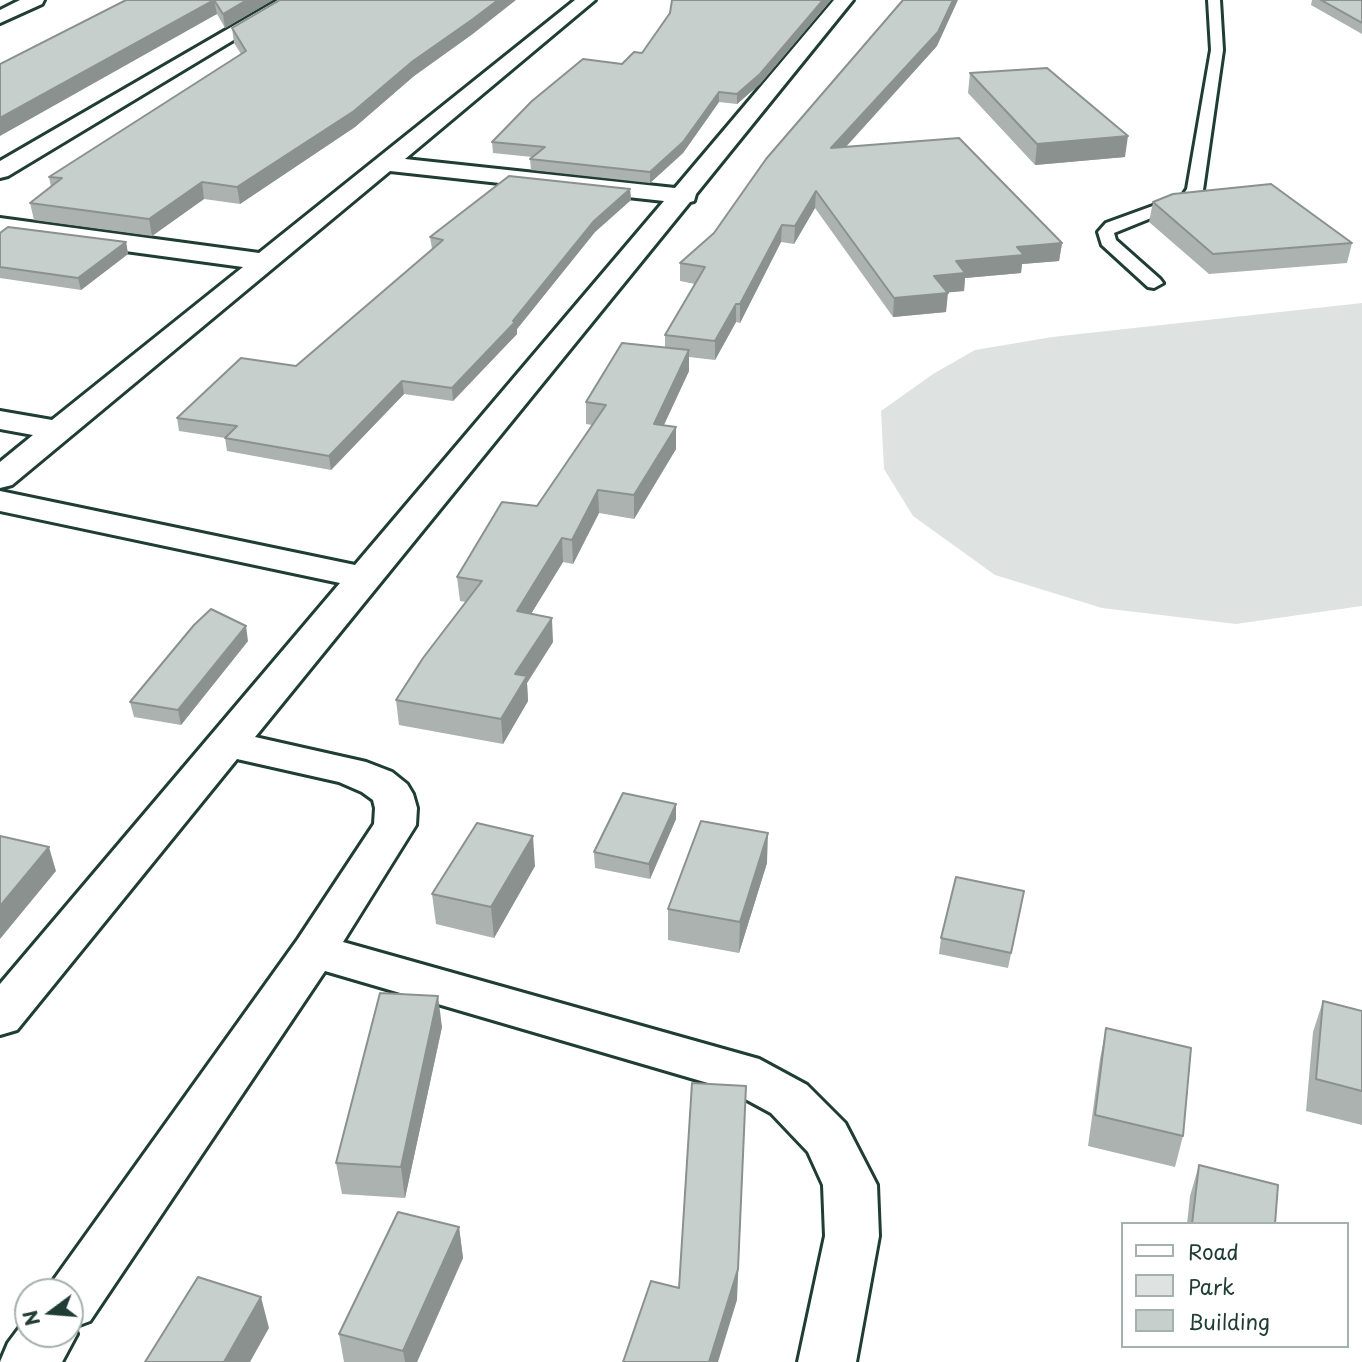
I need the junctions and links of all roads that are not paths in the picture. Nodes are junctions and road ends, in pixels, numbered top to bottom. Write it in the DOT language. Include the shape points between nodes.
graph roads {
  1 [pos="35,0"];
  2 [pos="291,0"];
  3 [pos="586,0"];
  4 [pos="845,0"];
  5 [pos="1214,0"];
  6 [pos="0,17"];
  7 [pos="387,164"];
  8 [pos="0,171"];
  9 [pos="685,196"];
  10 [pos="0,226"];
  11 [pos="266,262"];
  12 [pos="1154,283"];
  13 [pos="0,420"];
  14 [pos="57,430"];
  15 [pos="0,478"];
  16 [pos="0,501"];
  17 [pos="367,578"];
  18 [pos="229,744"];
  19 [pos="314,951"];
  20 [pos="0,1017"];
  21 [pos="84,1283"];
  22 [pos="827,1362"];
  1 -- 6 [label="street"];
  2 -- 8 [label="street"];
  3 -- 7 [label="street"];
  4 -- 9 [label="street"];
  5 -- 12 [label="lane" via="1217,50 1195,190 1188,198 1106,232 1108,242"];
  7 -- 9 [label="street"];
  7 -- 11 [label="street"];
  9 -- 17 [label="street"];
  10 -- 11 [label="street"];
  11 -- 14 [label="street"];
  13 -- 14 [label="street"];
  14 -- 15 [label="street"];
  16 -- 17 [label="street"];
  17 -- 18 [label="street"];
  18 -- 19 [label="street" via="351,771 392,794 395,825"];
  18 -- 20 [label="street"];
  19 -- 21 [label="street"];
  19 -- 22 [label="street" via="741,1073 789,1099 827,1138 850,1185 852,1236"];
}
